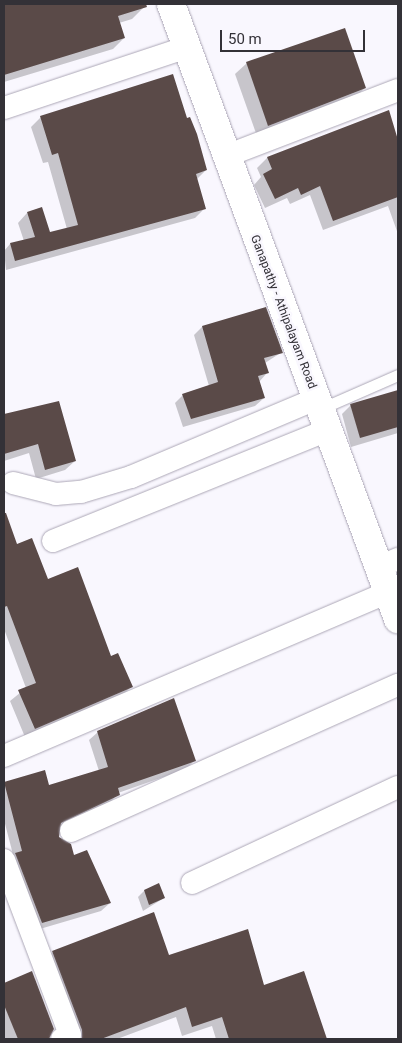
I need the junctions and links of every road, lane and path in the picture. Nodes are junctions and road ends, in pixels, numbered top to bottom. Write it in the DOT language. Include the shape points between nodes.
graph roads {
  1 [pos="171,4"];
  2 [pos="186,47"];
  3 [pos="398,90"];
  4 [pos="4,108"];
  5 [pos="226,156"];
  6 [pos="398,375"];
  7 [pos="321,413"];
  8 [pos="13,482"];
  9 [pos="53,541"];
  10 [pos="389,563"];
  11 [pos="388,592"];
  12 [pos="398,619"];
  13 [pos="398,685"];
  14 [pos="4,756"];
  15 [pos="398,787"];
  16 [pos="71,831"];
  17 [pos="4,860"];
  18 [pos="192,883"];
  19 [pos="62,1039"];
  1 -- 2 [label="main road, Ganapathy - Athipalayam Road"];
  2 -- 4 [label="street"];
  2 -- 5 [label="main road, Ganapathy - Athipalayam Road"];
  3 -- 5 [label="street"];
  5 -- 7 [label="main road, Ganapathy - Athipalayam Road"];
  6 -- 7 [label="lane"];
  7 -- 8 [label="street" via="81,492 56,494"];
  7 -- 9 [label="street"];
  7 -- 10 [label="main road, Ganapathy - Athipalayam Road"];
  10 -- 11 [label="main road, Ganapathy - Athipalayam Road"];
  11 -- 12 [label="main road, Ganapathy - Athipalayam Road"];
  11 -- 14 [label="street"];
  13 -- 16 [label="street"];
  15 -- 18 [label="street"];
  17 -- 19 [label="street" via="70,1035"];
}
